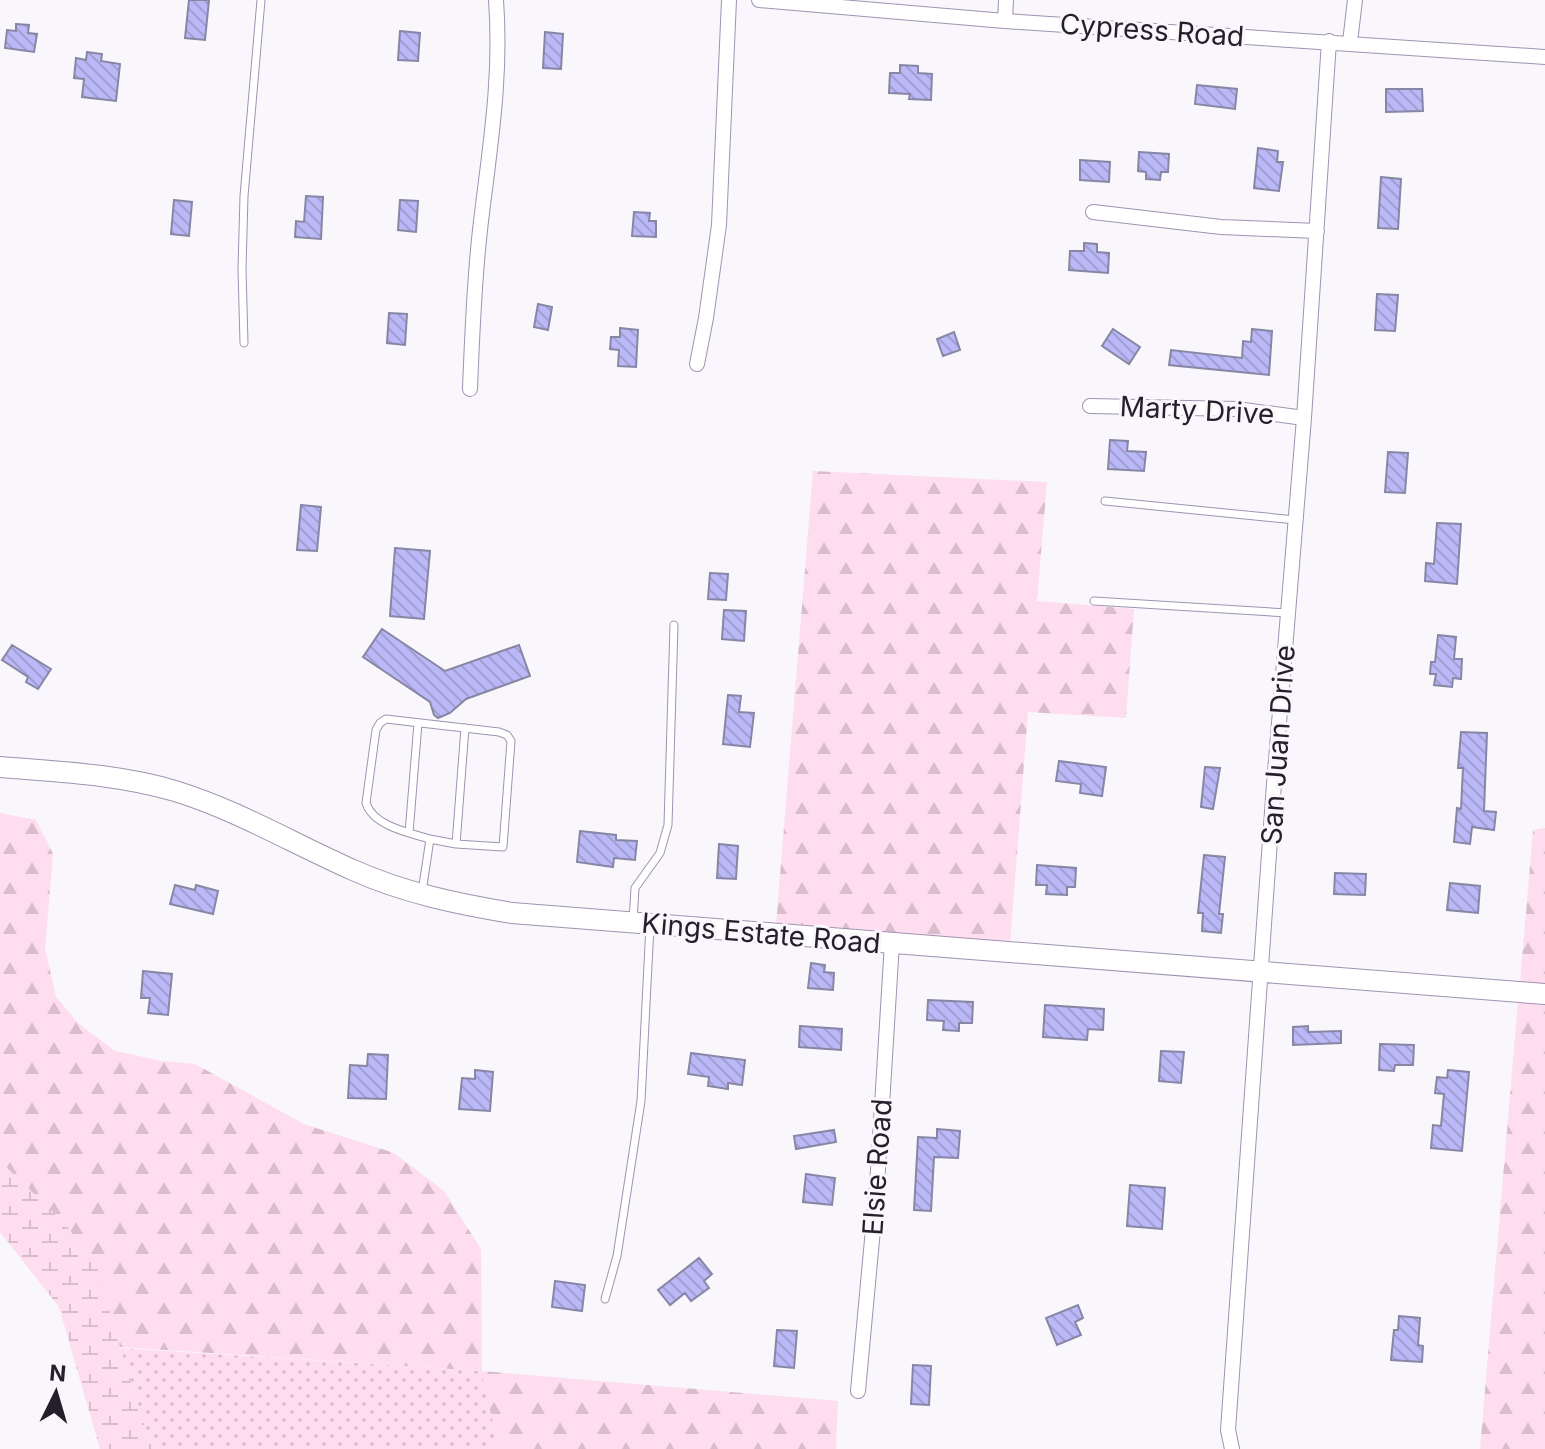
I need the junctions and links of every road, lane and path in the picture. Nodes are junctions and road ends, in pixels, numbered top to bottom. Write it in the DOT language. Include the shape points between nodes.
graph roads {
  1 [pos="261,0"];
  2 [pos="496,0"];
  3 [pos="729,0"];
  4 [pos="759,0"];
  5 [pos="1006,0"];
  6 [pos="1355,0"];
  7 [pos="861,5"];
  8 [pos="1005,21"];
  9 [pos="1329,41"];
  10 [pos="1350,42"];
  11 [pos="1545,57"];
  12 [pos="1093,212"];
  13 [pos="1317,231"];
  14 [pos="244,343"];
  15 [pos="697,364"];
  16 [pos="470,389"];
  17 [pos="1090,406"];
  18 [pos="1304,418"];
  19 [pos="1105,501"];
  20 [pos="1296,520"];
  21 [pos="1094,601"];
  22 [pos="1288,613"];
  23 [pos="674,625"];
  24 [pos="418,723"];
  25 [pos="465,728"];
  26 [pos="0,767"];
  27 [pos="409,833"];
  28 [pos="430,839"];
  29 [pos="456,844"];
  30 [pos="421,894"];
  31 [pos="641,924"];
  32 [pos="892,943"];
  33 [pos="1263,972"];
  34 [pos="1545,994"];
  35 [pos="605,1299"];
  36 [pos="858,1391"];
  37 [pos="1232,1449"];
  1 -- 14 [label="lane" via="244,196"];
  2 -- 16 [label="street" via="497,107 480,234"];
  3 -- 15 [label="street" via="719,225"];
  4 -- 7 [label="street, Cypress Road"];
  5 -- 8 [label="street"];
  6 -- 10 [label="street"];
  7 -- 8 [label="street, Cypress Road"];
  8 -- 9 [label="street, Cypress Road"];
  9 -- 10 [label="street, Cypress Road"];
  9 -- 13 [label="street, San Juan Drive"];
  10 -- 11 [label="street, Cypress Road"];
  12 -- 13 [label="street" via="1221,227"];
  13 -- 18 [label="street, San Juan Drive"];
  17 -- 18 [label="street, Marty Drive" via="1237,409"];
  18 -- 20 [label="street, San Juan Drive"];
  19 -- 20 [label="lane"];
  20 -- 22 [label="street, San Juan Drive"];
  21 -- 22 [label="lane"];
  22 -- 33 [label="street, San Juan Drive"];
  23 -- 31 [label="lane" via="668,825 660,853 635,888"];
  24 -- 25 [label="lane"];
  24 -- 27 [label="lane"];
  24 -- 27 [label="lane" via="380,723 366,803 374,816"];
  25 -- 29 [label="lane"];
  25 -- 29 [label="lane" via="499,732 511,741 505,842 499,848"];
  26 -- 30 [label="street, Kings Estate Road" via="108,776 177,792 356,872"];
  27 -- 28 [label="lane"];
  28 -- 29 [label="lane"];
  28 -- 30 [label="lane"];
  30 -- 31 [label="street, Kings Estate Road" via="512,913"];
  31 -- 32 [label="street, Kings Estate Road"];
  31 -- 35 [label="lane" via="641,1101 620,1241"];
  32 -- 33 [label="street, Kings Estate Road"];
  32 -- 36 [label="street, Elsie Road"];
  33 -- 34 [label="street, Kings Estate Road"];
  33 -- 37 [label="street, San Juan Drive" via="1228,1430"];
}
